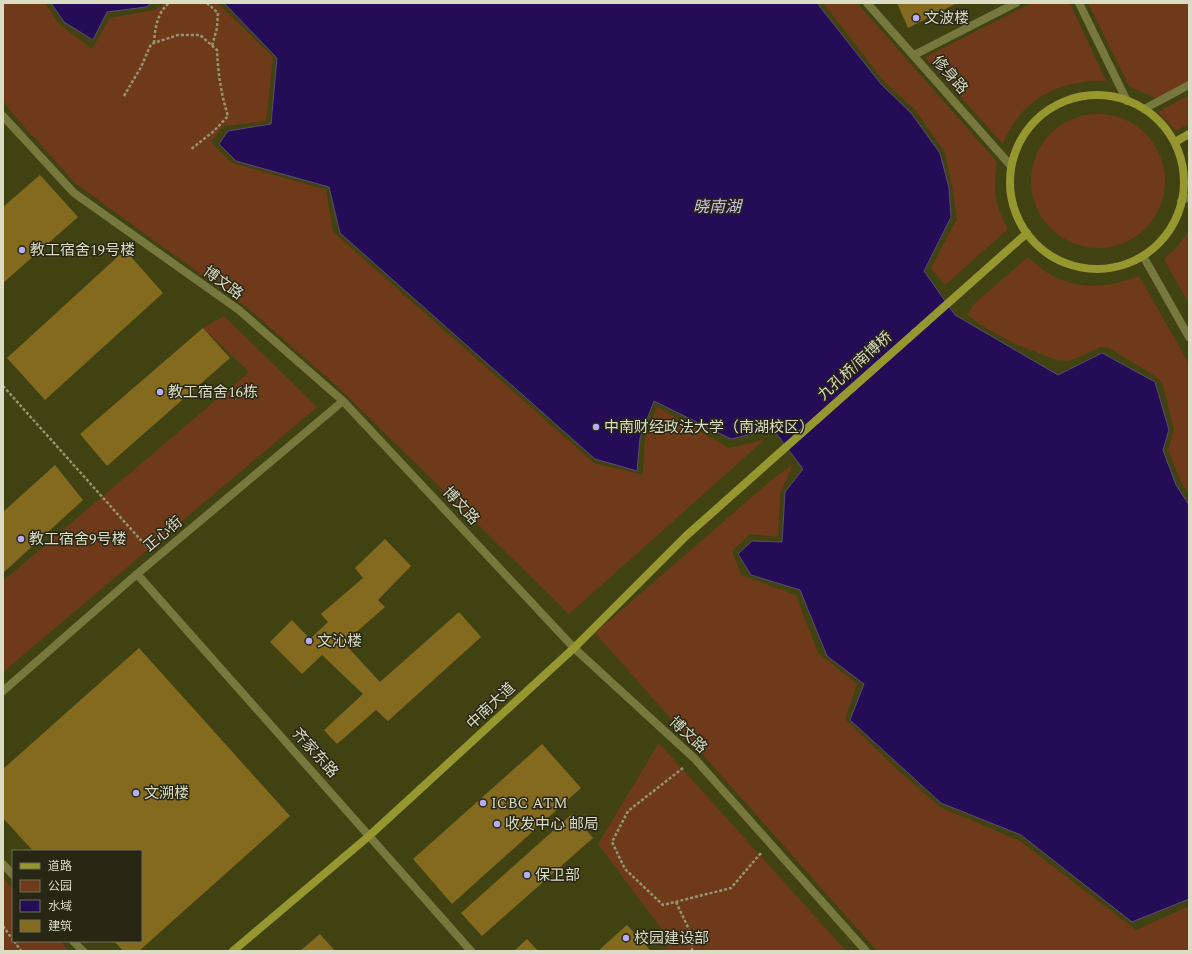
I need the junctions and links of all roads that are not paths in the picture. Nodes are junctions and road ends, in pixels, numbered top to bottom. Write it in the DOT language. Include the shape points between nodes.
graph roads {
  1 [pos="866,3"];
  2 [pos="1016,3"];
  3 [pos="1079,3"];
  4 [pos="914,55"];
  5 [pos="1189,85"];
  6 [pos="1127,100"];
  7 [pos="1144,109"];
  8 [pos="3,116"];
  9 [pos="1189,134"];
  10 [pos="1175,142"];
  11 [pos="1011,166"];
  12 [pos="1185,199"];
  13 [pos="1026,233"];
  14 [pos="1143,256"];
  15 [pos="1189,337"];
  16 [pos="343,401"];
  17 [pos="758,472"];
  18 [pos="137,574"];
  19 [pos="574,648"];
  20 [pos="3,692"];
  21 [pos="369,836"];
  22 [pos="3,864"];
  23 [pos="12,874"];
  24 [pos="75,942"];
  25 [pos="83,951"];
  26 [pos="233,951"];
  27 [pos="471,951"];
  28 [pos="866,951"];
  1 -- 4 [label="street, 修身路"];
  2 -- 4 [label="street"];
  3 -- 6 [label="street"];
  4 -- 11 [label="street, 修身路"];
  5 -- 7 [label="street"];
  6 -- 7 [label="main road"];
  6 -- 11 [label="main road" via="1097,95 1077,97 1059,103 1036,118 1020,141"];
  7 -- 10 [label="main road" via="1165,128"];
  8 -- 16 [label="street, 博文路" via="74,193 238,310"];
  9 -- 10 [label="main road"];
  10 -- 12 [label="main road" via="1183,167"];
  11 -- 13 [label="main road" via="1009,188 1014,209"];
  12 -- 14 [label="main road" via="1177,218 1163,239"];
  13 -- 14 [label="main road" via="1052,257 1078,267 1118,267"];
  13 -- 17 [label="main road, 九孔桥/南博桥"];
  14 -- 15 [label="street"];
  16 -- 18 [label="street, 正心街"];
  16 -- 19 [label="street, 博文路"];
  17 -- 19 [label="main road, 中南大道" via="686,536"];
  18 -- 20 [label="street, 正心街"];
  18 -- 21 [label="street, 齐家东路"];
  19 -- 21 [label="main road, 中南大道"];
  19 -- 28 [label="street, 博文路" via="695,759"];
  21 -- 26 [label="main road, 中南大道"];
  21 -- 27 [label="street, 齐家东路"];
  22 -- 23 [label="street"];
  24 -- 25 [label="street"];
}
